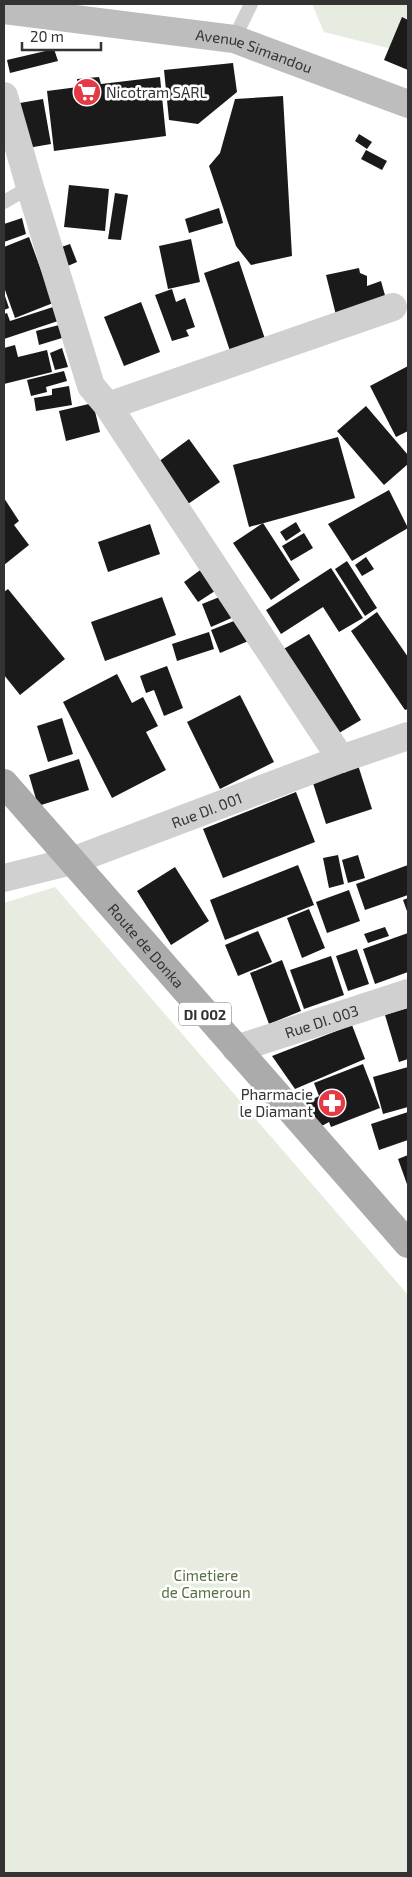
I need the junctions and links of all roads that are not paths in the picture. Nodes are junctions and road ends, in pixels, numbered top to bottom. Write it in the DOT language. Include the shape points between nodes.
graph roads {
  1 [pos="251,4"];
  2 [pos="4,10"];
  3 [pos="234,39"];
  4 [pos="4,96"];
  5 [pos="408,104"];
  6 [pos="30,187"];
  7 [pos="4,202"];
  8 [pos="394,307"];
  9 [pos="108,406"];
  10 [pos="408,736"];
  11 [pos="341,759"];
  12 [pos="4,782"];
  13 [pos="72,861"];
  14 [pos="4,878"];
  15 [pos="408,993"];
  16 [pos="236,1050"];
  17 [pos="408,1244"];
  1 -- 3 [label="lane"];
  2 -- 3 [label="main road, Avenue Simandou"];
  3 -- 5 [label="main road, Avenue Simandou"];
  4 -- 6 [label="street"];
  6 -- 7 [label="lane"];
  6 -- 9 [label="street" via="91,386"];
  8 -- 9 [label="street"];
  9 -- 11 [label="street"];
  10 -- 11 [label="street, Rue DI. 001"];
  11 -- 13 [label="street, Rue DI. 001"];
  12 -- 13 [label="main road, Route de Donka / DI 002"];
  13 -- 14 [label="street, Rue DI. 001"];
  13 -- 16 [label="main road, Route de Donka / DI 002"];
  15 -- 16 [label="street, Rue DI. 003"];
  16 -- 17 [label="main road, Route de Donka / DI 002"];
}
